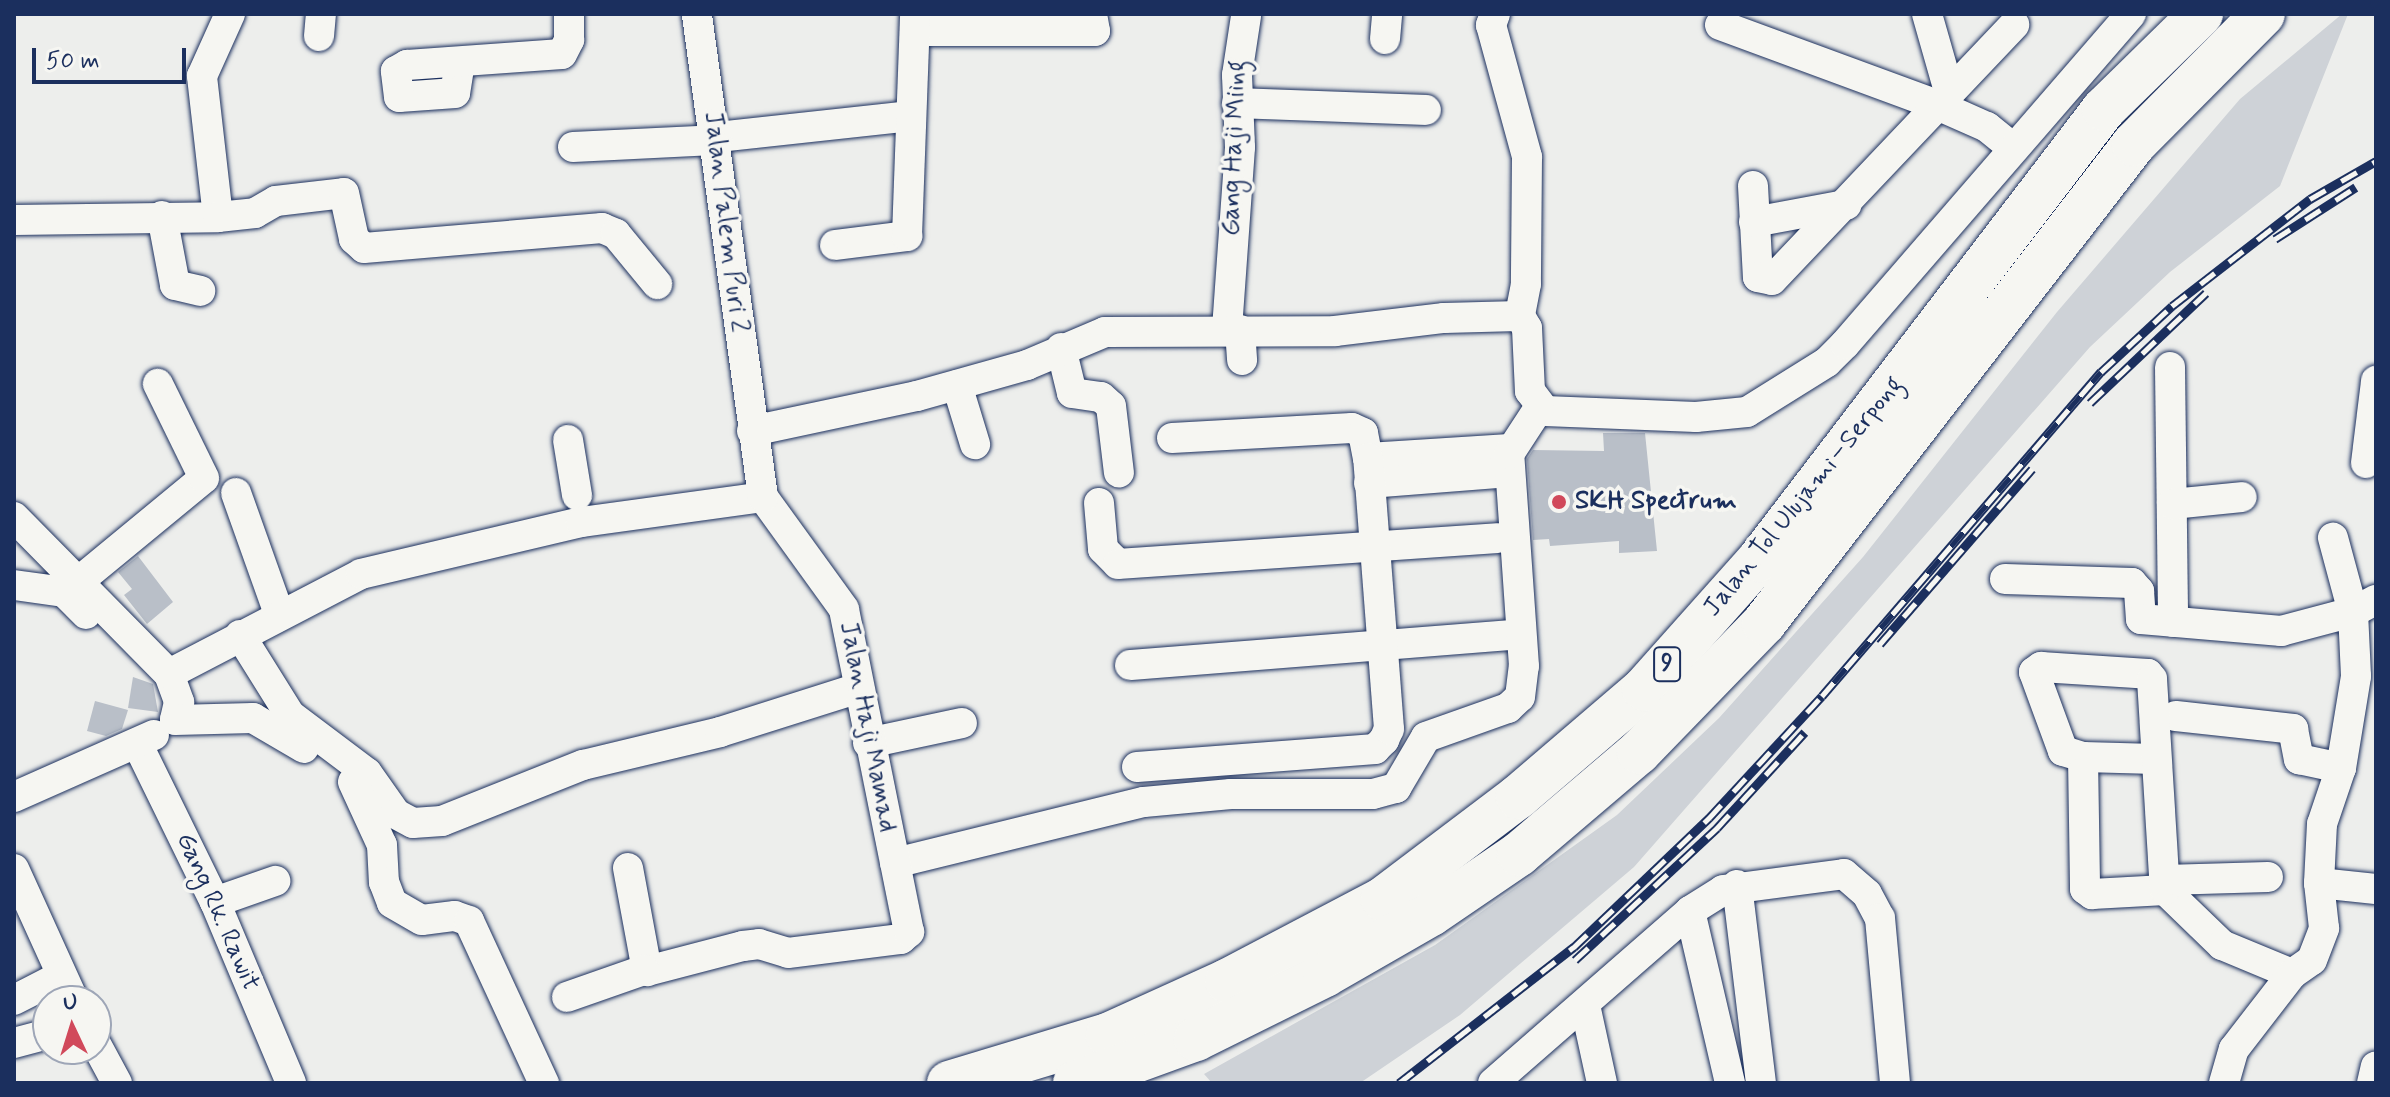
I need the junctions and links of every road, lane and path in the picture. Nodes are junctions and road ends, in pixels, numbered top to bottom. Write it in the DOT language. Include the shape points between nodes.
graph roads {
  1 [pos="230,14"];
  2 [pos="569,14"];
  3 [pos="697,14"];
  4 [pos="1495,14"];
  5 [pos="1927,14"];
  6 [pos="2131,14"];
  7 [pos="2201,14"];
  8 [pos="2263,14"];
  9 [pos="1246,16"];
  10 [pos="915,22"];
  11 [pos="1093,22"];
  12 [pos="1720,25"];
  13 [pos="2014,25"];
  14 [pos="460,62"];
  15 [pos="1942,97"];
  16 [pos="1237,103"];
  17 [pos="1426,110"];
  18 [pos="911,116"];
  19 [pos="720,138"];
  20 [pos="573,147"];
  21 [pos="2013,148"];
  22 [pos="1753,186"];
  23 [pos="1846,205"];
  24 [pos="162,216"];
  25 [pos="218,217"];
  26 [pos="14,220"];
  27 [pos="1754,222"];
  28 [pos="835,245"];
  29 [pos="657,284"];
  30 [pos="200,291"];
  31 [pos="1520,316"];
  32 [pos="1233,329"];
  33 [pos="1061,348"];
  34 [pos="1242,360"];
  35 [pos="2170,367"];
  36 [pos="2376,381"];
  37 [pos="158,384"];
  38 [pos="957,385"];
  39 [pos="1539,408"];
  40 [pos="752,431"];
  41 [pos="1172,438"];
  42 [pos="568,440"];
  43 [pos="975,444"];
  44 [pos="1510,460"];
  45 [pos="2366,463"];
  46 [pos="1368,471"];
  47 [pos="1119,473"];
  48 [pos="236,493"];
  49 [pos="763,497"];
  50 [pos="2242,497"];
  51 [pos="1099,503"];
  52 [pos="2172,504"];
  53 [pos="579,510"];
  54 [pos="14,517"];
  55 [pos="1497,538"];
  56 [pos="2333,538"];
  57 [pos="1374,547"];
  58 [pos="2005,579"];
  59 [pos="78,582"];
  60 [pos="14,585"];
  61 [pos="2364,606"];
  62 [pos="279,614"];
  63 [pos="2173,622"];
  64 [pos="240,635"];
  65 [pos="1507,635"];
  66 [pos="109,638"];
  67 [pos="1382,645"];
  68 [pos="1130,665"];
  69 [pos="169,674"];
  70 [pos="859,688"];
  71 [pos="2176,716"];
  72 [pos="175,720"];
  73 [pos="962,723"];
  74 [pos="137,743"];
  75 [pos="868,743"];
  76 [pos="2083,757"];
  77 [pos="2156,759"];
  78 [pos="1137,767"];
  79 [pos="2341,768"];
  80 [pos="14,797"];
  81 [pos="895,863"];
  82 [pos="628,868"];
  83 [pos="14,869"];
  84 [pos="2268,877"];
  85 [pos="275,881"];
  86 [pos="2319,883"];
  87 [pos="1737,885"];
  88 [pos="2165,885"];
  89 [pos="2376,889"];
  90 [pos="215,902"];
  91 [pos="1690,911"];
  92 [pos="644,970"];
  93 [pos="2292,974"];
  94 [pos="67,985"];
  95 [pos="567,997"];
  96 [pos="1585,1005"];
  97 [pos="107,1065"];
  98 [pos="2376,1066"];
  99 [pos="1760,1070"];
  100 [pos="1729,1072"];
  101 [pos="117,1083"];
  102 [pos="291,1083"];
  103 [pos="544,1083"];
  104 [pos="949,1083"];
  105 [pos="1075,1083"];
  106 [pos="1493,1083"];
  107 [pos="1602,1083"];
  108 [pos="1895,1083"];
  109 [pos="2224,1083"];
  110 [pos="2372,1083"];
  1 -- 25 [label="street" via="202,76"];
  2 -- 14 [label="street" via="569,40 562,54"];
  3 -- 19 [label="street, Jalan Palem Puri 2"];
  4 -- 31 [label="street" via="1491,25 1527,157 1526,284"];
  5 -- 15 [label="street"];
  6 -- 21 [label="street"];
  7 -- 104 [label="highway, Jalan Tol Ulujami–Serpong / 9" via="2104,109 1759,560 1644,689 1552,768 1383,899 1266,961 1108,1035"];
  8 -- 105 [label="highway, Jalan Tol Ulujami–Serpong / 9" via="2134,144 1764,623 1639,752 1519,854 1431,914 1325,975 1196,1039"];
  9 -- 16 [label="street, Gang Haji Miing"];
  10 -- 11 [label="street"];
  10 -- 18 [label="street"];
  12 -- 15 [label="street"];
  13 -- 15 [label="street"];
  15 -- 21 [label="street"];
  15 -- 23 [label="street"];
  16 -- 17 [label="street"];
  16 -- 32 [label="street, Gang Haji Miing"];
  18 -- 19 [label="street"];
  18 -- 28 [label="street" via="907,236"];
  19 -- 20 [label="street"];
  19 -- 40 [label="street, Jalan Palem Puri 2"];
  21 -- 39 [label="street" via="1827,362 1747,412 1696,417"];
  22 -- 27 [label="street"];
  23 -- 27 [label="street"];
  23 -- 27 [label="street" via="1772,280 1758,277"];
  24 -- 25 [label="street"];
  24 -- 26 [label="street"];
  24 -- 30 [label="street" via="175,285"];
  25 -- 29 [label="street" via="255,213 276,201 344,193 354,239 364,248 602,228 616,234"];
  31 -- 32 [label="street" via="1444,318 1335,331"];
  31 -- 39 [label="street" via="1527,328 1530,391"];
  32 -- 33 [label="street" via="1105,332"];
  32 -- 34 [label="street, Gang Haji Miing"];
  33 -- 38 [label="street" via="1027,365"];
  33 -- 47 [label="street" via="1072,393 1101,397 1111,406"];
  35 -- 52 [label="street"];
  36 -- 45 [label="street"];
  37 -- 59 [label="street" via="204,478"];
  38 -- 40 [label="street"];
  38 -- 43 [label="street"];
  39 -- 44 [label="street"];
  40 -- 49 [label="street, Jalan Palem Puri 2"];
  41 -- 46 [label="street" via="1352,428 1363,433"];
  42 -- 53 [label="street"];
  44 -- 46 [label="street"];
  44 -- 81 [label="street" via="1524,666 1520,697 1508,708 1426,737 1396,788 1373,794 1231,794 1144,802"];
  46 -- 57 [label="street"];
  48 -- 62 [label="street"];
  49 -- 53 [label="street"];
  49 -- 70 [label="street, Jalan Haji Mamad" via="844,609"];
  50 -- 52 [label="street"];
  51 -- 57 [label="street" via="1103,549 1118,564"];
  52 -- 63 [label="street"];
  53 -- 62 [label="street" via="361,574"];
  54 -- 59 [label="street"];
  55 -- 57 [label="street"];
  56 -- 61 [label="street"];
  57 -- 67 [label="street"];
  58 -- 63 [label="street" via="2132,583 2139,591 2139,618"];
  59 -- 69 [label="street"];
  60 -- 66 [label="street" via="64,592"];
  61 -- 63 [label="street" via="2281,631"];
  61 -- 79 [label="street"];
  62 -- 64 [label="street"];
  64 -- 69 [label="street"];
  64 -- 70 [label="street" via="290,715 367,773 396,814 413,823 442,821 583,765 720,732"];
  65 -- 67 [label="street"];
  67 -- 68 [label="street"];
  67 -- 78 [label="street" via="1389,729 1375,749"];
  69 -- 72 [label="street" via="179,702"];
  70 -- 75 [label="street, Jalan Haji Mamad"];
  71 -- 79 [label="street" via="2293,729 2299,759"];
  72 -- 74 [label="street"];
  72 -- 103 [label="street" via="265,721 357,786 382,845 384,882 392,903 422,920 455,916 469,921"];
  73 -- 75 [label="street"];
  74 -- 80 [label="street"];
  74 -- 90 [label="street, Gang Rk. Rawit"];
  75 -- 81 [label="street, Jalan Haji Mamad"];
  76 -- 77 [label="street"];
  76 -- 77 [label="street" via="2056,743 2032,677 2041,667 2148,674 2155,685"];
  76 -- 88 [label="street" via="2085,889 2092,894"];
  77 -- 88 [label="street"];
  79 -- 86 [label="street" via="2322,824"];
  81 -- 92 [label="street, Jalan Haji Mamad" via="909,932 901,939 788,953 759,944"];
  82 -- 92 [label="street"];
  83 -- 94 [label="street"];
  84 -- 88 [label="street"];
  85 -- 90 [label="street"];
  86 -- 89 [label="street"];
  86 -- 93 [label="street" via="2321,945 2312,960"];
  87 -- 91 [label="street"];
  87 -- 99 [label="street"];
  87 -- 108 [label="street" via="1844,874 1867,894 1880,918"];
  88 -- 93 [label="street" via="2222,945"];
  90 -- 102 [label="street, Gang Rk. Rawit"];
  91 -- 96 [label="street"];
  91 -- 100 [label="street"];
  92 -- 95 [label="street"];
  93 -- 109 [label="street" via="2234,1049"];
  96 -- 106 [label="street"];
  96 -- 107 [label="street"];
  97 -- 101 [label="street"];
  98 -- 110 [label="street"];
  99 -- 100 [label="street"];
}
